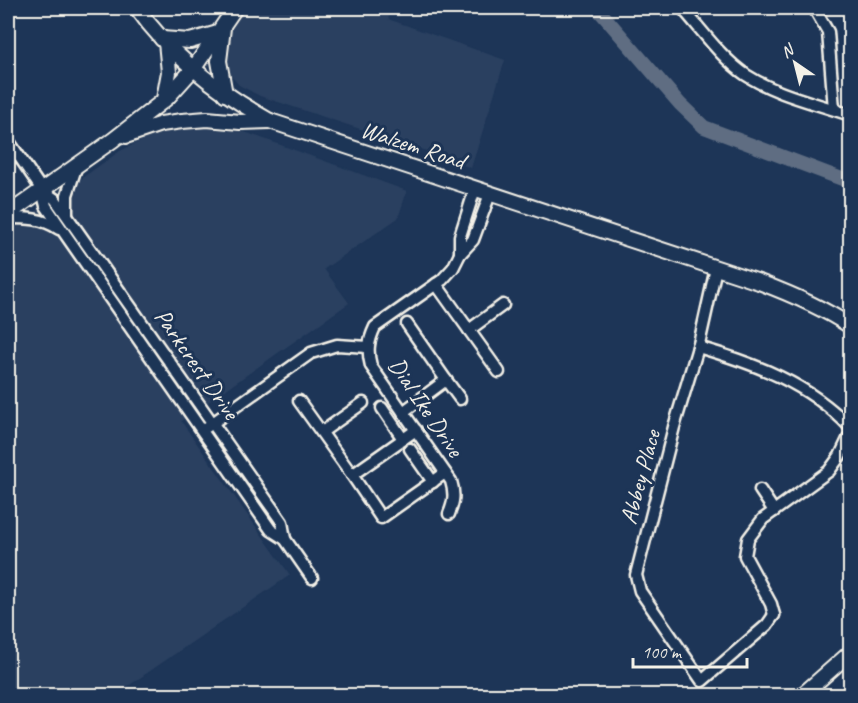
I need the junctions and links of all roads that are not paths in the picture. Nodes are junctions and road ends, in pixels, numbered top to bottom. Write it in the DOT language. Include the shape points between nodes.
graph roads {
  1 [pos="137,8"];
  2 [pos="235,8"];
  3 [pos="682,8"];
  4 [pos="814,8"];
  5 [pos="221,29"];
  6 [pos="164,40"];
  7 [pos="194,68"];
  8 [pos="225,94"];
  9 [pos="164,100"];
  10 [pos="834,109"];
  11 [pos="850,114"];
  12 [pos="270,120"];
  13 [pos="8,140"];
  14 [pos="113,140"];
  15 [pos="77,165"];
  16 [pos="475,189"];
  17 [pos="42,190"];
  18 [pos="490,194"];
  19 [pos="8,216"];
  20 [pos="68,217"];
  21 [pos="63,231"];
  22 [pos="460,254"];
  23 [pos="716,268"];
  24 [pos="436,284"];
  25 [pos="503,305"];
  26 [pos="407,324"];
  27 [pos="850,326"];
  28 [pos="469,330"];
  29 [pos="368,347"];
  30 [pos="699,347"];
  31 [pos="499,372"];
  32 [pos="446,380"];
  33 [pos="460,399"];
  34 [pos="299,401"];
  35 [pos="363,403"];
  36 [pos="381,408"];
  37 [pos="403,411"];
  38 [pos="212,423"];
  39 [pos="850,427"];
  40 [pos="202,430"];
  41 [pos="416,430"];
  42 [pos="322,432"];
  43 [pos="850,435"];
  44 [pos="403,440"];
  45 [pos="410,449"];
  46 [pos="445,473"];
  47 [pos="352,475"];
  48 [pos="433,482"];
  49 [pos="760,490"];
  50 [pos="774,511"];
  51 [pos="449,514"];
  52 [pos="282,522"];
  53 [pos="271,530"];
  54 [pos="285,539"];
  55 [pos="312,578"];
  56 [pos="850,652"];
  57 [pos="801,696"];
  1 -- 6 [label="main road, Walzem Road"];
  2 -- 5 [label="main road"];
  3 -- 10 [label="street" via="746,75 776,90"];
  4 -- 10 [label="street" via="828,32"];
  5 -- 6 [label="main road" via="190,41"];
  5 -- 7 [label="main road"];
  5 -- 8 [label="main road" via="219,62"];
  6 -- 7 [label="main road, Walzem Road"];
  6 -- 9 [label="main road" via="169,72"];
  7 -- 8 [label="main road, Walzem Road"];
  7 -- 9 [label="main road"];
  8 -- 12 [label="main road, Walzem Road"];
  9 -- 14 [label="main road"];
  10 -- 11 [label="street"];
  12 -- 14 [label="main road" via="182,121"];
  12 -- 16 [label="main road, Walzem Road"];
  13 -- 17 [label="street, Parkcrest Drive"];
  14 -- 15 [label="main road"];
  15 -- 17 [label="main road"];
  15 -- 20 [label="street" via="67,196"];
  16 -- 18 [label="main road, Walzem Road"];
  16 -- 22 [label="street, Dial Ike Drive" via="460,236"];
  17 -- 19 [label="main road"];
  17 -- 20 [label="street, Parkcrest Drive" via="56,200"];
  17 -- 21 [label="street, Parkcrest Drive" via="45,206"];
  18 -- 22 [label="street, Dial Ike Drive" via="473,240"];
  18 -- 23 [label="main road, Walzem Road"];
  19 -- 21 [label="street" via="38,219"];
  20 -- 38 [label="street, Parkcrest Drive"];
  21 -- 40 [label="street, Parkcrest Drive"];
  22 -- 24 [label="street, Dial Ike Drive" via="453,268"];
  23 -- 27 [label="main road, Walzem Road" via="799,297"];
  23 -- 30 [label="street, Abbey Place"];
  24 -- 28 [label="street"];
  24 -- 29 [label="street, Dial Ike Drive" via="375,327"];
  25 -- 28 [label="street"];
  26 -- 32 [label="street"];
  28 -- 31 [label="street"];
  29 -- 37 [label="street, Dial Ike Drive" via="371,366"];
  29 -- 38 [label="street" via="337,345 312,353"];
  30 -- 39 [label="street" via="784,377"];
  30 -- 50 [label="street, Abbey Place" via="636,575 640,591 702,681 778,616 745,556 748,539"];
  32 -- 33 [label="street"];
  32 -- 37 [label="street"];
  34 -- 42 [label="street"];
  35 -- 42 [label="street"];
  36 -- 44 [label="street"];
  37 -- 41 [label="street, Dial Ike Drive"];
  38 -- 40 [label="street"];
  38 -- 52 [label="street, Parkcrest Drive"];
  40 -- 53 [label="street, Parkcrest Drive"];
  41 -- 44 [label="street"];
  41 -- 46 [label="street, Dial Ike Drive"];
  42 -- 47 [label="street"];
  43 -- 50 [label="street" via="829,471"];
  44 -- 47 [label="street"];
  45 -- 48 [label="street"];
  46 -- 48 [label="street"];
  46 -- 51 [label="street, Dial Ike Drive" via="454,490"];
  47 -- 48 [label="street" via="381,518"];
  49 -- 50 [label="street"];
  52 -- 53 [label="street"];
  52 -- 54 [label="street, Parkcrest Drive"];
  53 -- 54 [label="street, Parkcrest Drive"];
  54 -- 55 [label="street, Parkcrest Drive"];
  56 -- 57 [label="main road"];
}
